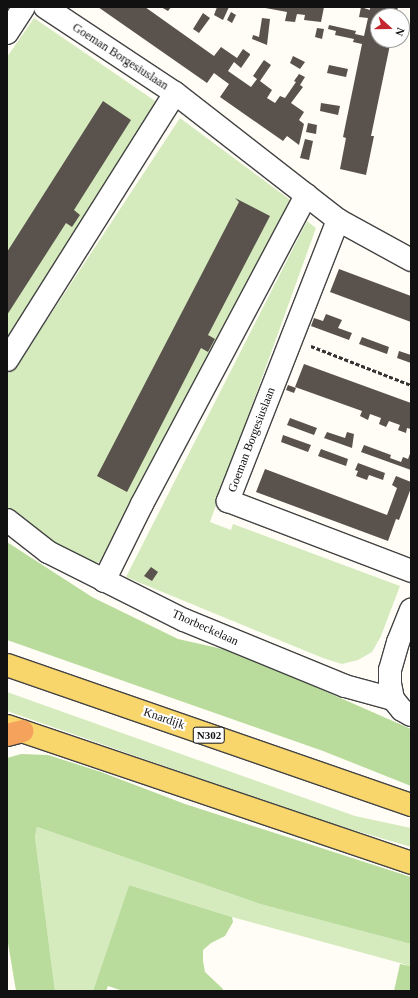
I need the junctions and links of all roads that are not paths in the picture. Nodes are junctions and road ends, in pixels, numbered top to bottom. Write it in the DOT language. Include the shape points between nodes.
graph roads {
  1 [pos="24,7"];
  2 [pos="45,7"];
  3 [pos="7,33"];
  4 [pos="175,93"];
  5 [pos="306,195"];
  6 [pos="338,220"];
  7 [pos="411,260"];
  8 [pos="7,360"];
  9 [pos="7,520"];
  10 [pos="411,571"];
  11 [pos="104,581"];
  12 [pos="411,609"];
  13 [pos="7,665"];
  14 [pos="393,699"];
  15 [pos="411,715"];
  16 [pos="12,731"];
  17 [pos="411,805"];
  18 [pos="411,863"];
  1 -- 3 [label="street"];
  2 -- 4 [label="street, Goeman Borgesiuslaan"];
  4 -- 5 [label="street, Goeman Borgesiuslaan"];
  4 -- 8 [label="street, Goeman Borgesiuslaan"];
  5 -- 6 [label="street, Goeman Borgesiuslaan"];
  5 -- 11 [label="street" via="142,504"];
  6 -- 7 [label="street, Goeman Borgesiuslaan"];
  6 -- 10 [label="street, Goeman Borgesiuslaan" via="228,501"];
  9 -- 11 [label="street, Thorbeckelaan" via="48,552"];
  11 -- 14 [label="street, Thorbeckelaan" via="184,620 288,664 345,686"];
  12 -- 14 [label="street" via="390,670"];
  13 -- 17 [label="main road, Knardijk / N302"];
  14 -- 15 [label="street, Thorbeckelaan" via="402,710"];
  16 -- 18 [label="main road"];
}
